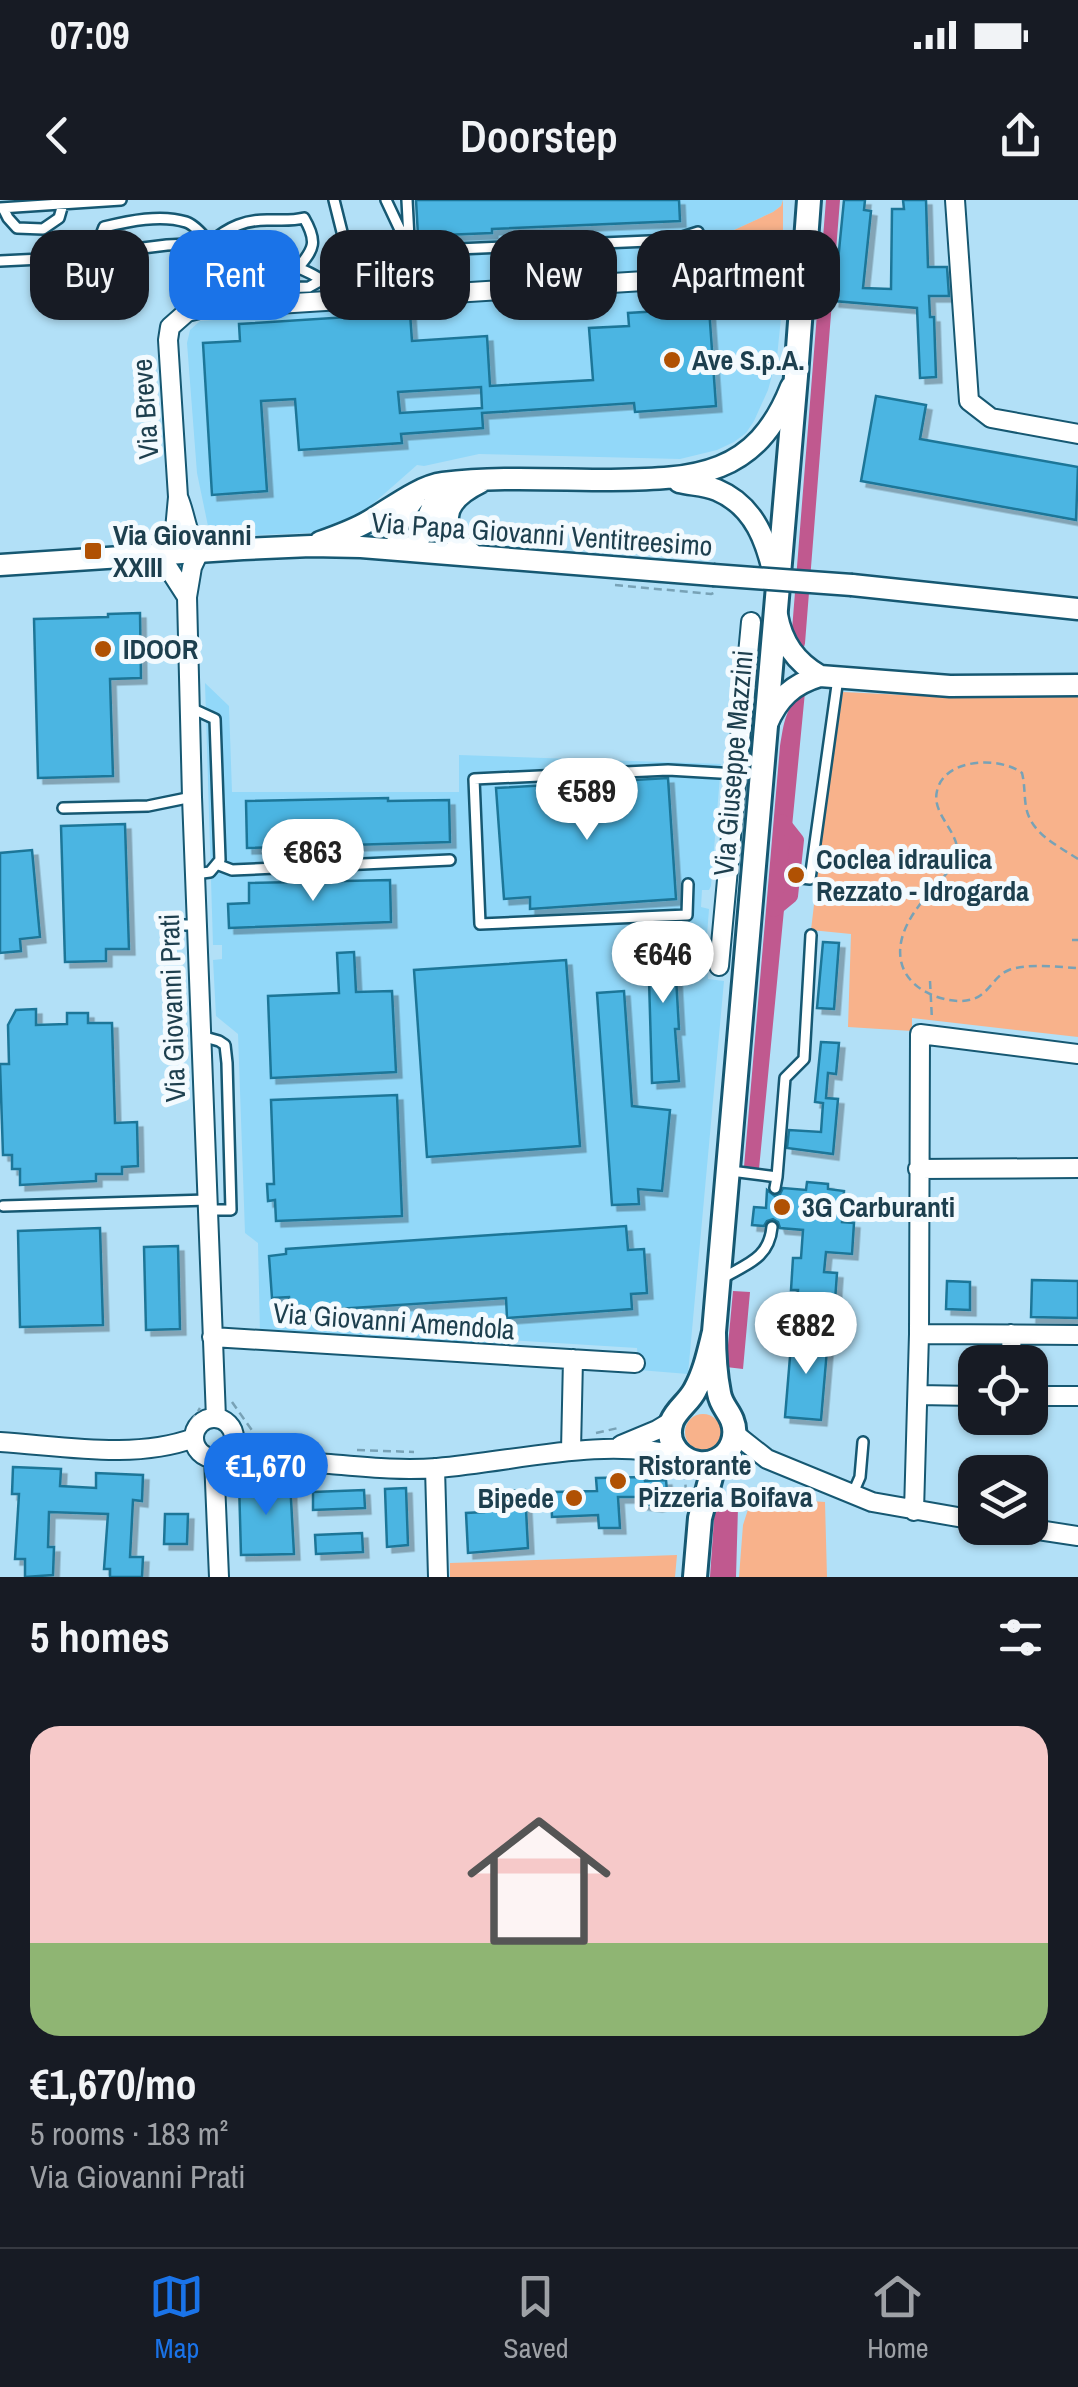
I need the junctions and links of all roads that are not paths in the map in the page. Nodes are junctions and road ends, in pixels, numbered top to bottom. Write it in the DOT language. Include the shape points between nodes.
graph roads {
  1 [pos="121,200"];
  2 [pos="334,200"];
  3 [pos="386,200"];
  4 [pos="407,200"];
  5 [pos="808,200"];
  6 [pos="955,200"];
  7 [pos="63,204"];
  8 [pos="2,208"];
  9 [pos="103,230"];
  10 [pos="195,230"];
  11 [pos="226,230"];
  12 [pos="342,230"];
  13 [pos="400,230"];
  14 [pos="409,230"];
  15 [pos="806,230"];
  16 [pos="637,241"];
  17 [pos="470,248"];
  18 [pos="30,260"];
  19 [pos="0,261"];
  20 [pos="300,265"];
  21 [pos="637,281"];
  22 [pos="470,292"];
  23 [pos="320,302"];
  24 [pos="800,320"];
  25 [pos="796,376"];
  26 [pos="1078,434"];
  27 [pos="667,480"];
  28 [pos="472,481"];
  29 [pos="419,493"];
  30 [pos="178,496"];
  31 [pos="311,546"];
  32 [pos="405,551"];
  33 [pos="199,552"];
  34 [pos="160,554"];
  35 [pos="477,558"];
  36 [pos="0,566"];
  37 [pos="187,596"];
  38 [pos="777,601"];
  39 [pos="1078,609"];
  40 [pos="751,622"];
  41 [pos="829,677"];
  42 [pos="1078,684"];
  43 [pos="191,708"];
  44 [pos="766,726"];
  45 [pos="737,774"];
  46 [pos="192,797"];
  47 [pos="63,808"];
  48 [pos="450,860"];
  49 [pos="218,865"];
  50 [pos="195,874"];
  51 [pos="801,878"];
  52 [pos="727,880"];
  53 [pos="752,883"];
  54 [pos="688,884"];
  55 [pos="166,925"];
  56 [pos="197,925"];
  57 [pos="811,935"];
  58 [pos="746,954"];
  59 [pos="1078,1054"];
  60 [pos="918,1168"];
  61 [pos="1078,1168"];
  62 [pos="727,1171"];
  63 [pos="208,1205"];
  64 [pos="3,1206"];
  65 [pos="772,1227"];
  66 [pos="718,1280"];
  67 [pos="714,1332"];
  68 [pos="918,1334"];
  69 [pos="1011,1334"];
  70 [pos="1078,1335"];
  71 [pos="212,1336"];
  72 [pos="1011,1345"];
  73 [pos="572,1360"];
  74 [pos="636,1363"];
  75 [pos="918,1396"];
  76 [pos="958,1396"];
  77 [pos="1048,1396"];
  78 [pos="1078,1396"];
  79 [pos="722,1407"];
  80 [pos="680,1412"];
  81 [pos="216,1418"];
  82 [pos="192,1431"];
  83 [pos="734,1433"];
  84 [pos="0,1442"];
  85 [pos="862,1442"];
  86 [pos="234,1444"];
  87 [pos="571,1444"];
  88 [pos="616,1447"];
  89 [pos="214,1458"];
  90 [pos="685,1458"];
  91 [pos="720,1458"];
  92 [pos="768,1459"];
  93 [pos="435,1468"];
  94 [pos="853,1494"];
  95 [pos="914,1511"];
  96 [pos="958,1517"];
  97 [pos="700,1518"];
  98 [pos="1048,1531"];
  99 [pos="1078,1536"];
  100 [pos="219,1577"];
  101 [pos="438,1577"];
  102 [pos="695,1577"];
  1 -- 7 [label="lane"];
  2 -- 12 [label="lane"];
  3 -- 13 [label="lane"];
  4 -- 14 [label="lane"];
  5 -- 15 [label="main road, Via Giuseppe Mazzini"];
  6 -- 26 [label="street" via="969,401 991,418"];
  7 -- 8 [label="lane"];
  7 -- 8 [label="lane" via="59,218 43,229 17,228"];
  9 -- 10 [label="lane" via="154,218 187,222"];
  11 -- 20 [label="lane" via="304,218 312,250"];
  16 -- 17 [label="lane"];
  18 -- 19 [label="lane"];
  21 -- 22 [label="street, Via Breve"];
  23 -- 30 [label="street, Via Breve" via="199,310 170,327"];
  24 -- 25 [label="main road, Via Giuseppe Mazzini"];
  25 -- 27 [label="street" via="782,412 744,454"];
  25 -- 38 [label="main road, Via Giuseppe Mazzini"];
  27 -- 28 [label="street"];
  27 -- 38 [label="street" via="718,490 742,506 764,540"];
  28 -- 29 [label="street"];
  28 -- 32 [label="street" via="436,498 421,538"];
  28 -- 35 [label="street" via="448,516 456,540"];
  29 -- 31 [label="street"];
  29 -- 32 [label="street" via="398,522 396,536"];
  30 -- 33 [label="street"];
  30 -- 34 [label="street" via="175,530"];
  31 -- 32 [label="street, Via Papa Giovanni Ventitreesimo"];
  31 -- 33 [label="street, Via Papa Giovanni Ventitreesimo"];
  32 -- 35 [label="street, Via Papa Giovanni Ventitreesimo"];
  33 -- 34 [label="street, Via Papa Giovanni Ventitreesimo"];
  33 -- 37 [label="street, Via Giovanni Prati"];
  34 -- 36 [label="street, Via Papa Giovanni Ventitreesimo"];
  34 -- 37 [label="street"];
  35 -- 39 [label="street, Via Papa Giovanni Ventitreesimo, bridge"];
  37 -- 43 [label="street, Via Giovanni Prati"];
  38 -- 41 [label="street" via="786,644 806,668"];
  38 -- 44 [label="main road, Via Giuseppe Mazzini"];
  40 -- 45 [label="street"];
  41 -- 42 [label="street" via="965,686"];
  41 -- 44 [label="street" via="792,688"];
  41 -- 51 [label="lane" via="810,879"];
  43 -- 46 [label="street, Via Giovanni Prati"];
  43 -- 49 [label="lane" via="215,719"];
  44 -- 53 [label="main road, Via Giuseppe Mazzini"];
  45 -- 52 [label="street"];
  45 -- 54 [label="lane" via="474,779 480,924 687,915"];
  46 -- 47 [label="lane" via="148,806"];
  46 -- 50 [label="street, Via Giovanni Prati"];
  48 -- 49 [label="lane" via="232,870"];
  49 -- 50 [label="lane"];
  50 -- 56 [label="street, Via Giovanni Prati"];
  52 -- 53 [label="street"];
  52 -- 58 [label="street" via="715,958"];
  53 -- 58 [label="main road, Via Giuseppe Mazzini"];
  55 -- 56 [label="lane"];
  56 -- 63 [label="street, Via Giovanni Prati"];
  57 -- 62 [label="lane" via="804,1059 786,1078 776,1182"];
  58 -- 62 [label="main road, Via Giuseppe Mazzini" via="725,1108"];
  59 -- 60 [label="street" via="926,1035"];
  60 -- 61 [label="street"];
  60 -- 68 [label="street"];
  62 -- 66 [label="main road, Via Giuseppe Mazzini"];
  63 -- 64 [label="lane"];
  63 -- 71 [label="street, Via Giovanni Prati"];
  65 -- 66 [label="lane" via="763,1253"];
  66 -- 67 [label="main road, Via Giuseppe Mazzini"];
  67 -- 79 [label="main road, Via Giuseppe Mazzini"];
  67 -- 80 [label="main road, Via Giuseppe Mazzini" via="703,1373"];
  68 -- 69 [label="street"];
  68 -- 75 [label="street"];
  69 -- 70 [label="street"];
  69 -- 72 [label="street"];
  71 -- 73 [label="street, Via Giovanni Amendola"];
  71 -- 81 [label="street, Via Giovanni Prati"];
  73 -- 74 [label="street, Via Giovanni Amendola"];
  73 -- 87 [label="street"];
  75 -- 76 [label="street"];
  75 -- 95 [label="street"];
  77 -- 78 [label="street"];
  79 -- 80 [label="main road" via="705,1400"];
  79 -- 83 [label="main road, Via Giuseppe Mazzini"];
  80 -- 88 [label="street"];
  80 -- 90 [label="main road" via="672,1442"];
  81 -- 82 [label="street"];
  81 -- 86 [label="street" via="231,1427"];
  82 -- 84 [label="street" via="169,1446 142,1450"];
  82 -- 89 [label="street" via="200,1452"];
  83 -- 91 [label="main road"];
  83 -- 92 [label="street"];
  85 -- 94 [label="lane"];
  86 -- 89 [label="street"];
  86 -- 93 [label="street" via="282,1462"];
  87 -- 88 [label="street"];
  87 -- 93 [label="street"];
  88 -- 90 [label="street"];
  89 -- 100 [label="street"];
  90 -- 91 [label="main road" via="702,1464"];
  90 -- 97 [label="main road"];
  91 -- 92 [label="street"];
  91 -- 97 [label="main road"];
  92 -- 94 [label="street"];
  93 -- 101 [label="street"];
  94 -- 95 [label="street"];
  95 -- 96 [label="street"];
  97 -- 102 [label="main road"];
  98 -- 99 [label="street"];
}
